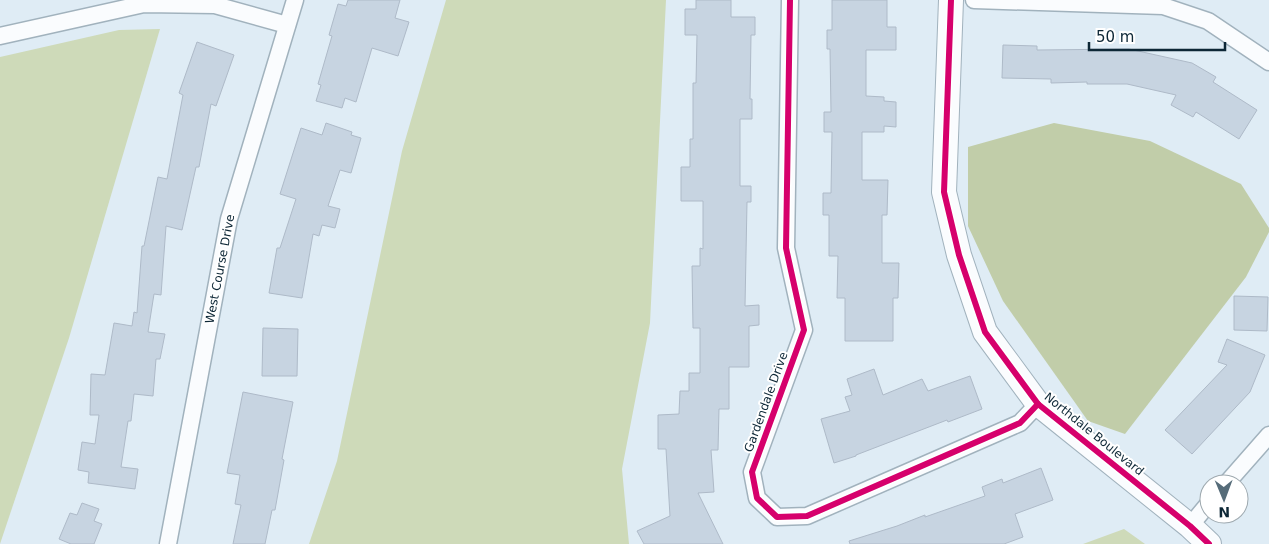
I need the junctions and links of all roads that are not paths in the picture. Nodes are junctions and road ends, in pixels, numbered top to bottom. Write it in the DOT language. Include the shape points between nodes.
graph roads {
  1 [pos="296,0"];
  2 [pos="790,0"];
  3 [pos="951,0"];
  4 [pos="974,0"];
  5 [pos="287,25"];
  6 [pos="0,36"];
  7 [pos="1269,62"];
  8 [pos="1038,404"];
  9 [pos="1269,435"];
  10 [pos="1235,474"];
  11 [pos="1199,516"];
  12 [pos="1190,526"];
  13 [pos="168,544"];
  14 [pos="1209,544"];
  1 -- 5 [label="street, West Course Drive"];
  2 -- 8 [label="street, Gardendale Drive" via="786,248 804,330 752,472 757,498 777,517 807,516 1020,423"];
  3 -- 8 [label="street, Northdale Boulevard" via="944,192 959,255 985,332"];
  4 -- 7 [label="street" via="1163,6 1208,21"];
  5 -- 6 [label="street" via="215,5 144,4"];
  5 -- 13 [label="street, West Course Drive" via="229,219"];
  8 -- 12 [label="street, Northdale Boulevard"];
  9 -- 10 [label="street"];
  11 -- 12 [label="street"];
  12 -- 14 [label="street, Northdale Boulevard"];
}
